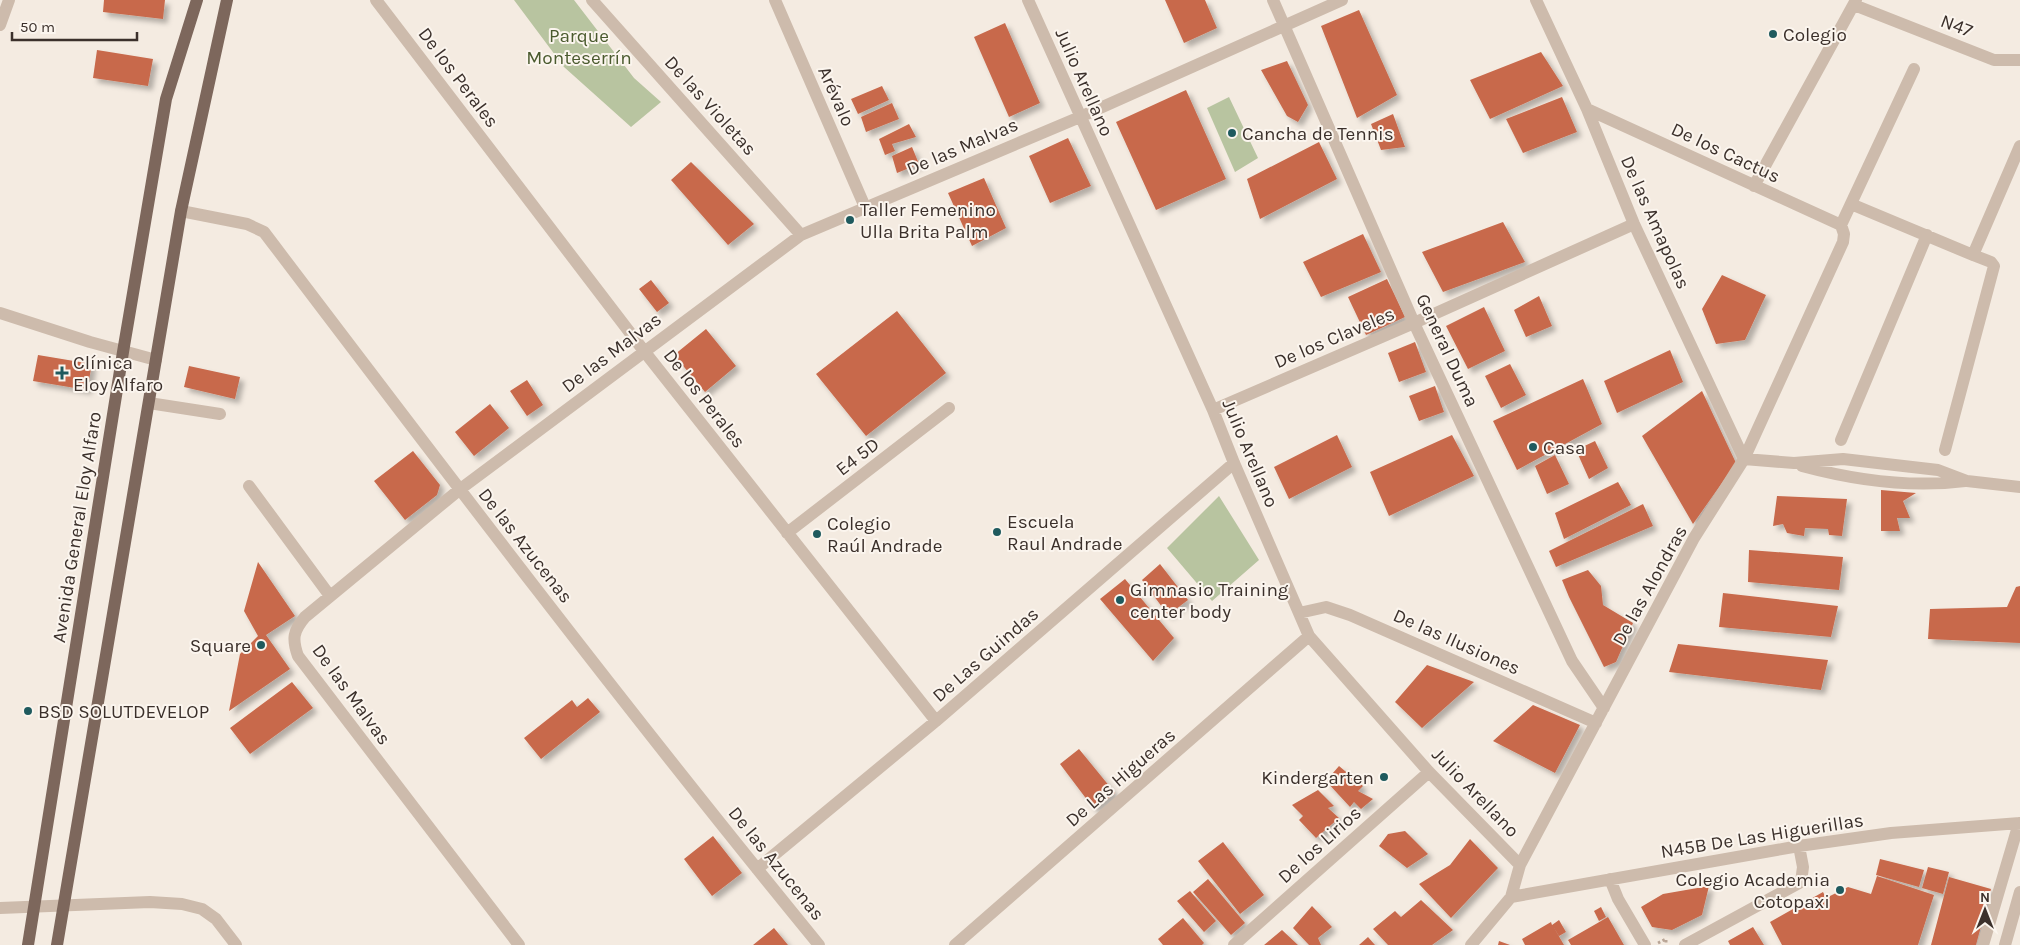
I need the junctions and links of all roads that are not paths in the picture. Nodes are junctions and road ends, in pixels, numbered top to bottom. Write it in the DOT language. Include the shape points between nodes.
graph roads {
  1 [pos="9,0"];
  2 [pos="196,0"];
  3 [pos="227,0"];
  4 [pos="376,0"];
  5 [pos="592,0"];
  6 [pos="774,0"];
  7 [pos="1028,0"];
  8 [pos="1273,0"];
  9 [pos="1342,0"];
  10 [pos="1536,0"];
  11 [pos="1855,3"];
  12 [pos="0,25"];
  13 [pos="1284,26"];
  14 [pos="2020,60"];
  15 [pos="1914,69"];
  16 [pos="1588,109"];
  17 [pos="1080,116"];
  18 [pos="2020,146"];
  19 [pos="1754,186"];
  20 [pos="1851,204"];
  21 [pos="865,208"];
  22 [pos="180,211"];
  23 [pos="1634,224"];
  24 [pos="1842,230"];
  25 [pos="801,235"];
  26 [pos="1927,236"];
  27 [pos="1973,255"];
  28 [pos="0,313"];
  29 [pos="1414,323"];
  30 [pos="644,351"];
  31 [pos="123,352"];
  32 [pos="156,360"];
  33 [pos="149,403"];
  34 [pos="949,408"];
  35 [pos="1213,410"];
  36 [pos="220,414"];
  37 [pos="1841,440"];
  38 [pos="1944,450"];
  39 [pos="1744,459"];
  40 [pos="1234,463"];
  41 [pos="249,486"];
  42 [pos="2020,486"];
  43 [pos="459,490"];
  44 [pos="787,533"];
  45 [pos="330,596"];
  46 [pos="1299,613"];
  47 [pos="1310,636"];
  48 [pos="1604,708"];
  49 [pos="936,721"];
  50 [pos="1596,723"];
  51 [pos="1429,772"];
  52 [pos="2019,823"];
  53 [pos="1798,846"];
  54 [pos="1520,865"];
  55 [pos="757,869"];
  56 [pos="1610,879"];
  57 [pos="2020,892"];
  58 [pos="1511,896"];
  59 [pos="36,905"];
  60 [pos="64,905"];
  61 [pos="0,908"];
  62 [pos="2018,910"];
  63 [pos="28,945"];
  64 [pos="57,945"];
  65 [pos="236,945"];
  66 [pos="519,945"];
  67 [pos="819,945"];
  68 [pos="955,945"];
  69 [pos="1234,945"];
  70 [pos="1471,945"];
  71 [pos="1644,945"];
  72 [pos="1685,945"];
  73 [pos="1983,945"];
  74 [pos="2005,945"];
  1 -- 12 [label="street"];
  2 -- 31 [label="main road, Avenida General Eloy Alfaro" via="166,99"];
  3 -- 22 [label="main road"];
  4 -- 30 [label="street, De los Perales"];
  5 -- 25 [label="street, De las Violetas"];
  6 -- 21 [label="street, Arévalo"];
  7 -- 17 [label="street, Julio Arellano"];
  8 -- 13 [label="street, General Duma"];
  9 -- 13 [label="street, De las Malvas"];
  10 -- 16 [label="street, De las Amapolas"];
  11 -- 14 [label="street, N47" via="1994,60"];
  11 -- 19 [label="street"];
  13 -- 17 [label="street, De las Malvas"];
  13 -- 29 [label="street, General Duma"];
  15 -- 20 [label="street, De las Alondras"];
  16 -- 19 [label="street, De los Cactus"];
  16 -- 23 [label="street, De las Amapolas"];
  17 -- 21 [label="street, De las Malvas"];
  17 -- 35 [label="street, Julio Arellano"];
  18 -- 27 [label="street"];
  19 -- 24 [label="street, De los Cactus"];
  20 -- 24 [label="street, De las Alondras"];
  20 -- 26 [label="street"];
  21 -- 25 [label="street, De las Malvas"];
  22 -- 32 [label="main road"];
  22 -- 43 [label="street, De las Azucenas" via="247,224 264,232"];
  23 -- 29 [label="street, De los Claveles"];
  23 -- 39 [label="street, De las Amapolas"];
  24 -- 39 [label="street, De las Alondras" via="1843,242"];
  25 -- 30 [label="street, De las Malvas"];
  26 -- 27 [label="street"];
  26 -- 37 [label="street"];
  27 -- 38 [label="street" via="1991,262 1994,271"];
  28 -- 31 [label="street"];
  29 -- 35 [label="street, De los Claveles"];
  29 -- 48 [label="street, General Duma" via="1572,661"];
  30 -- 43 [label="street, De las Malvas"];
  30 -- 44 [label="street, De los Perales"];
  31 -- 32 [label="street"];
  31 -- 59 [label="main road, Avenida General Eloy Alfaro"];
  32 -- 33 [label="main road"];
  33 -- 36 [label="street"];
  33 -- 60 [label="main road"];
  34 -- 44 [label="street, E4 5D"];
  35 -- 40 [label="street, Julio Arellano"];
  39 -- 42 [label="street" via="1794,463 1848,477 1934,485 1967,481"];
  39 -- 48 [label="street, De las Alondras" via="1694,538"];
  40 -- 46 [label="street, Julio Arellano"];
  40 -- 49 [label="street, De Las Guindas"];
  41 -- 45 [label="street"];
  43 -- 45 [label="street, De las Malvas"];
  43 -- 55 [label="street, De las Azucenas"];
  44 -- 49 [label="street, De los Perales"];
  45 -- 66 [label="street, De las Malvas" via="305,617 293,633 298,656"];
  46 -- 47 [label="street, Julio Arellano"];
  46 -- 50 [label="street, De las Ilusiones" via="1326,607 1350,614"];
  47 -- 51 [label="street, Julio Arellano"];
  47 -- 68 [label="street, De Las Higueras"];
  48 -- 50 [label="street, De las Alondras"];
  49 -- 55 [label="street, De Las Guindas"];
  50 -- 54 [label="street, De las Alondras"];
  51 -- 54 [label="street, Julio Arellano"];
  51 -- 69 [label="street, De los Lirios"];
  52 -- 53 [label="street, N45B De Las Higuerillas" via="1891,833"];
  52 -- 73 [label="street"];
  53 -- 56 [label="street, N45B De Las Higuerillas"];
  53 -- 72 [label="street" via="1803,867 1801,882"];
  54 -- 58 [label="street, De las Alondras"];
  55 -- 67 [label="street, De las Azucenas"];
  56 -- 58 [label="street, N45B De Las Higuerillas"];
  56 -- 71 [label="street"];
  57 -- 62 [label="street"];
  58 -- 70 [label="street, De las Alondras"];
  59 -- 60 [label="street"];
  59 -- 61 [label="street"];
  59 -- 63 [label="main road, Avenida General Eloy Alfaro"];
  60 -- 64 [label="main road"];
  60 -- 65 [label="street" via="182,904 202,909 216,919"];
  62 -- 74 [label="street"];
}
